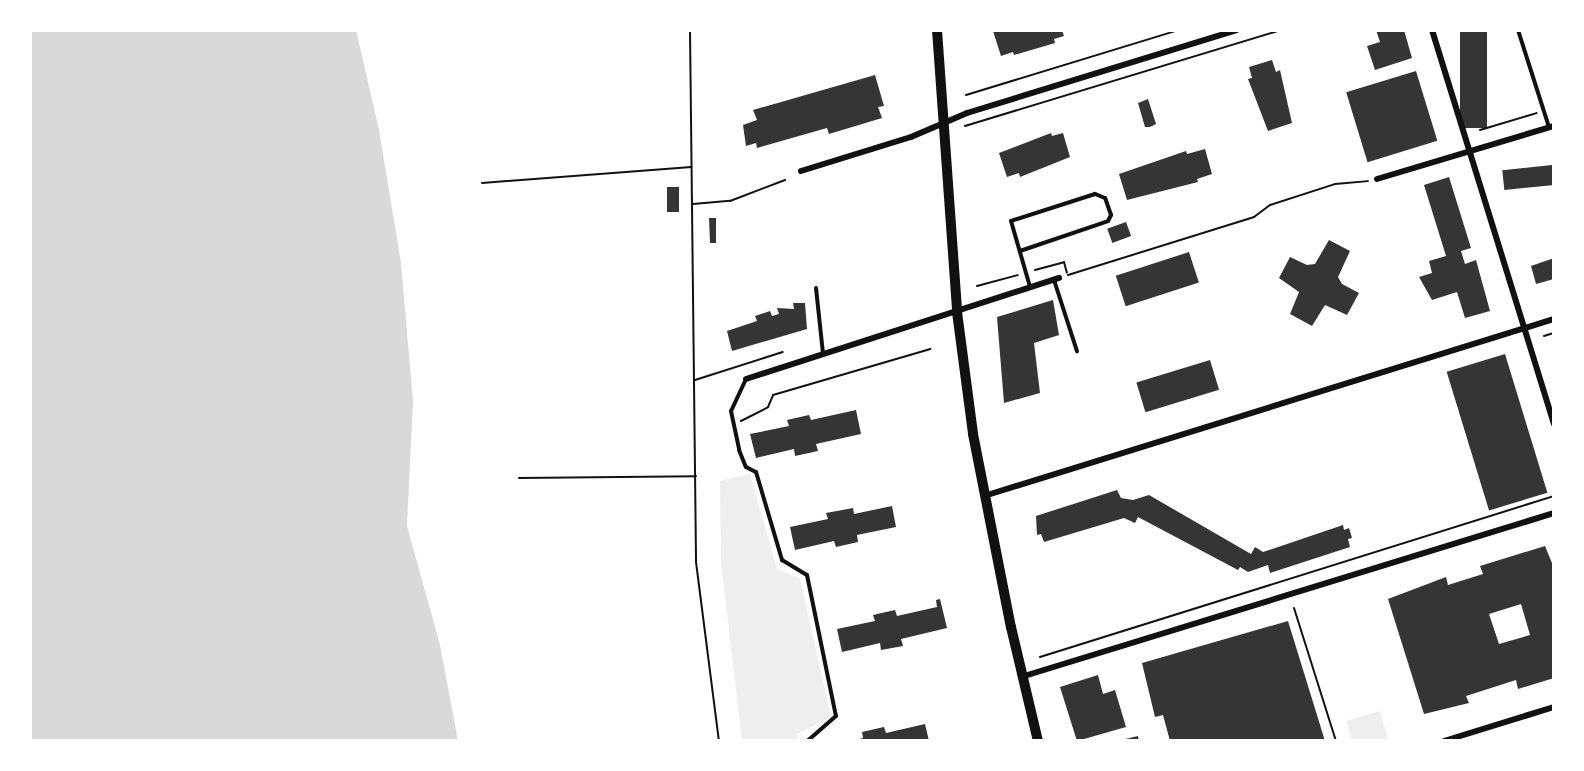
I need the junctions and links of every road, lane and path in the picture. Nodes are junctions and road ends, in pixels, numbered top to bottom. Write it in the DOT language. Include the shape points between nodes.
graph roads {
  1 [pos="690,30"];
  2 [pos="937,30"];
  3 [pos="1178,30"];
  4 [pos="1236,30"];
  5 [pos="1280,30"];
  6 [pos="1432,30"];
  7 [pos="1518,30"];
  8 [pos="1554,83"];
  9 [pos="966,95"];
  10 [pos="1554,99"];
  11 [pos="1543,111"];
  12 [pos="941,124"];
  13 [pos="965,126"];
  14 [pos="1551,126"];
  15 [pos="1480,130"];
  16 [pos="1470,152"];
  17 [pos="691,167"];
  18 [pos="801,171"];
  19 [pos="785,180"];
  20 [pos="1375,180"];
  21 [pos="483,183"];
  22 [pos="693,204"];
  23 [pos="1020,251"];
  24 [pos="1057,279"];
  25 [pos="1030,287"];
  26 [pos="816,288"];
  27 [pos="957,312"];
  28 [pos="1554,319"];
  29 [pos="1524,328"];
  30 [pos="1554,333"];
  31 [pos="1544,336"];
  32 [pos="930,349"];
  33 [pos="1077,351"];
  34 [pos="783,352"];
  35 [pos="823,354"];
  36 [pos="746,379"];
  37 [pos="695,380"];
  38 [pos="1554,423"];
  39 [pos="741,428"];
  40 [pos="696,476"];
  41 [pos="519,478"];
  42 [pos="983,496"];
  43 [pos="1554,496"];
  44 [pos="1554,513"];
  45 [pos="1294,608"];
  46 [pos="1040,657"];
  47 [pos="1021,677"];
  48 [pos="1554,707"];
  49 [pos="719,741"];
  50 [pos="807,741"];
  51 [pos="1038,741"];
  52 [pos="1336,741"];
  53 [pos="1444,741"];
  1 -- 17 [label="path"];
  2 -- 12 [label="main road"];
  3 -- 9 [label="path"];
  4 -- 12 [label="street"];
  5 -- 13 [label="path"];
  6 -- 16 [label="street"];
  7 -- 11 [label="lane"];
  8 -- 10 [label="lane"];
  11 -- 14 [label="lane"];
  11 -- 15 [label="path"];
  12 -- 18 [label="street"];
  12 -- 27 [label="main road"];
  14 -- 16 [label="street"];
  16 -- 20 [label="street"];
  16 -- 29 [label="street"];
  17 -- 21 [label="path"];
  17 -- 22 [label="path"];
  19 -- 22 [label="path" via="730,201"];
  20 -- 24 [label="path" via="1335,184 1270,205 1254,217"];
  22 -- 37 [label="path"];
  23 -- 23 [label="lane" via="1011,221 1095,194 1106,198 1111,215 1108,221"];
  23 -- 25 [label="lane"];
  24 -- 25 [label="street"];
  24 -- 33 [label="lane"];
  25 -- 27 [label="street"];
  26 -- 35 [label="lane"];
  27 -- 35 [label="street"];
  27 -- 42 [label="main road"];
  28 -- 29 [label="street"];
  29 -- 38 [label="street"];
  29 -- 42 [label="street"];
  30 -- 31 [label="path"];
  32 -- 39 [label="path" via="773,395 768,407 742,420"];
  34 -- 37 [label="path"];
  35 -- 36 [label="street"];
  36 -- 50 [label="lane" via="731,411 739,450 746,467 756,472 782,560 807,575 836,716"];
  37 -- 40 [label="path"];
  40 -- 41 [label="path"];
  40 -- 49 [label="path" via="696,562"];
  42 -- 47 [label="main road"];
  43 -- 46 [label="path"];
  44 -- 47 [label="street"];
  45 -- 52 [label="path"];
  47 -- 51 [label="main road"];
  48 -- 53 [label="street"];
}
